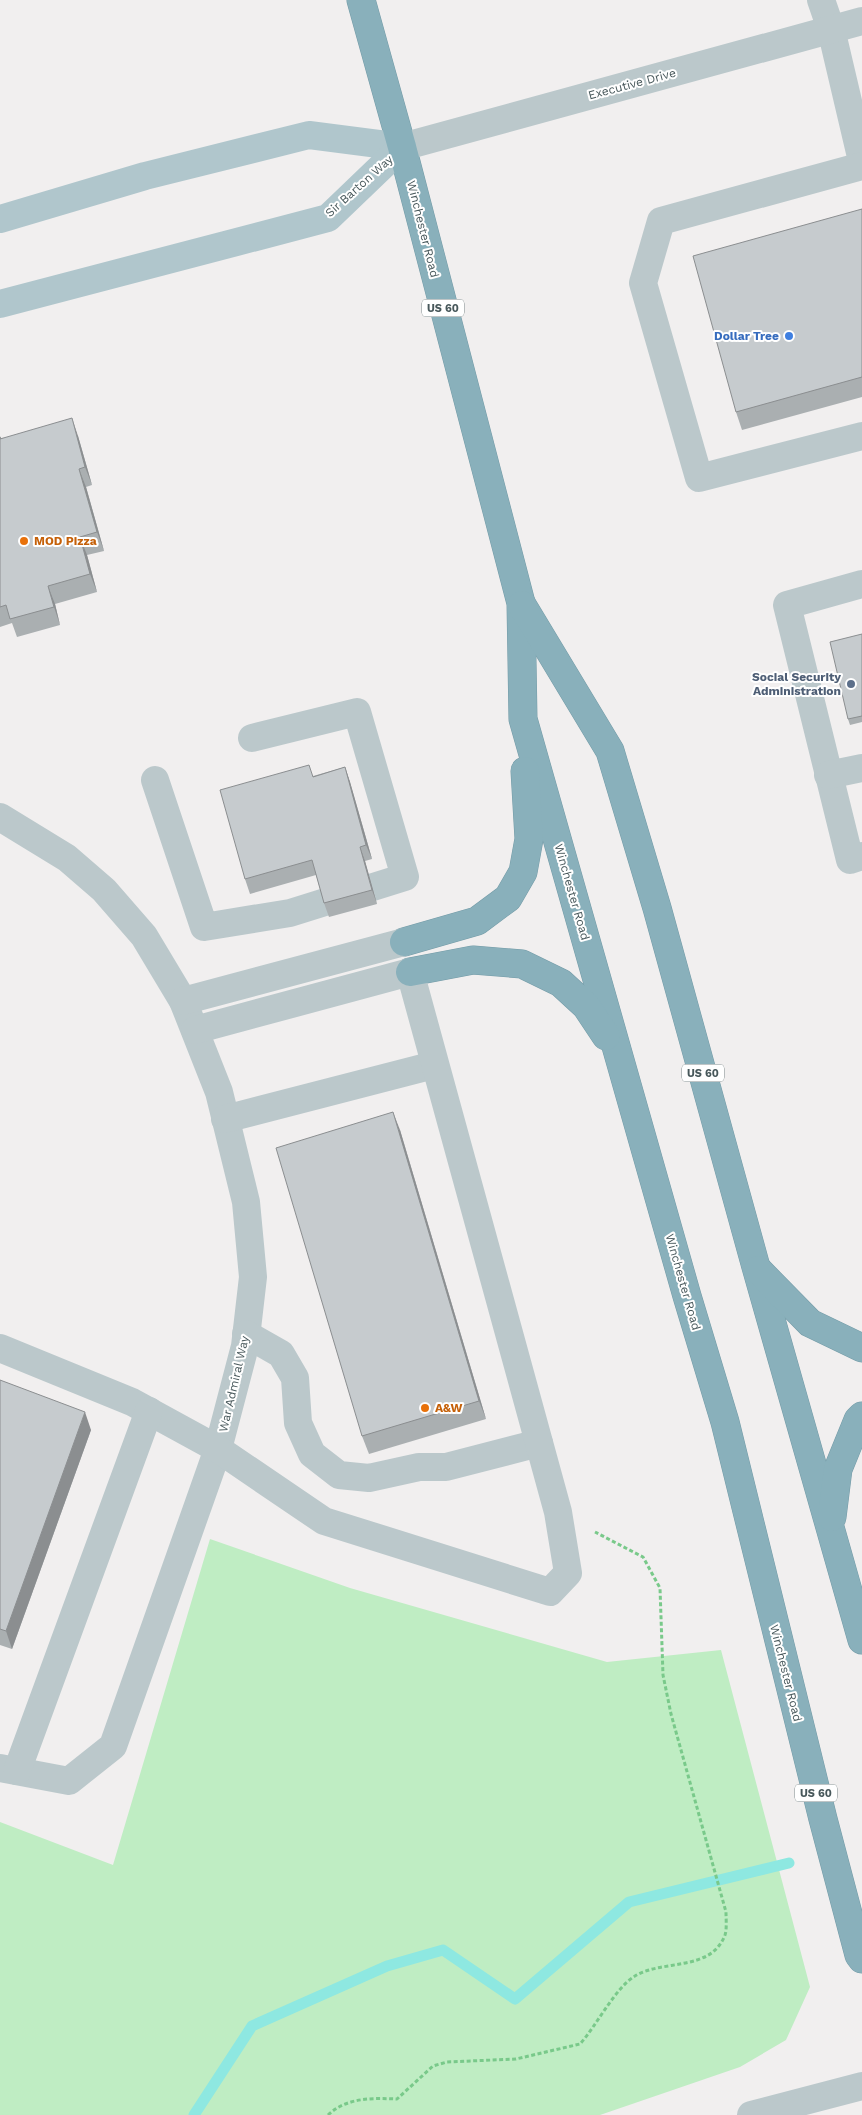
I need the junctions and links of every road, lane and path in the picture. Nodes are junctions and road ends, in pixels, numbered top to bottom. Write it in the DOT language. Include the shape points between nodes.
graph roads {
  1 [pos="361,0"];
  2 [pos="822,0"];
  3 [pos="862,21"];
  4 [pos="831,29"];
  5 [pos="402,147"];
  6 [pos="862,160"];
  7 [pos="862,166"];
  8 [pos="0,219"];
  9 [pos="0,304"];
  10 [pos="862,436"];
  11 [pos="862,584"];
  12 [pos="521,603"];
  13 [pos="523,719"];
  14 [pos="252,738"];
  15 [pos="862,768"];
  16 [pos="828,775"];
  17 [pos="155,780"];
  18 [pos="0,817"];
  19 [pos="862,856"];
  20 [pos="404,942"];
  21 [pos="410,972"];
  22 [pos="183,1001"];
  23 [pos="195,1030"];
  24 [pos="620,1057"];
  25 [pos="434,1065"];
  26 [pos="225,1119"];
  27 [pos="756,1267"];
  28 [pos="246,1334"];
  29 [pos="0,1348"];
  30 [pos="862,1348"];
  31 [pos="149,1411"];
  32 [pos="862,1416"];
  33 [pos="540,1443"];
  34 [pos="218,1449"];
  35 [pos="558,1512"];
  36 [pos="831,1531"];
  37 [pos="862,1640"];
  38 [pos="9,1769"];
  39 [pos="862,1959"];
  40 [pos="862,2086"];
  41 [pos="328,2115"];
  42 [pos="751,2115"];
  1 -- 5 [label="highway, Winchester Road / US 60"];
  2 -- 4 [label="street"];
  3 -- 4 [label="street, Executive Drive"];
  4 -- 5 [label="street, Executive Drive"];
  4 -- 6 [label="street"];
  5 -- 8 [label="main road, Sir Barton Way" via="309,135 145,176"];
  5 -- 9 [label="main road, Sir Barton Way" via="328,218"];
  5 -- 12 [label="highway, Winchester Road / US 60"];
  7 -- 10 [label="street" via="661,221 643,283 699,478"];
  11 -- 16 [label="street" via="787,605"];
  12 -- 13 [label="highway, Winchester Road / US 60"];
  12 -- 27 [label="highway, Winchester Road / US 60" via="610,751"];
  13 -- 20 [label="highway" via="529,839 523,872 508,898 477,921"];
  13 -- 24 [label="highway, Winchester Road / US 60"];
  14 -- 17 [label="street" via="357,712 405,877 290,913 204,927"];
  15 -- 16 [label="street"];
  16 -- 19 [label="street" via="850,860"];
  18 -- 22 [label="street, War Admiral Way" via="68,858 104,890 144,936"];
  20 -- 22 [label="street"];
  21 -- 23 [label="street"];
  21 -- 24 [label="highway" via="473,960 522,964 561,983 586,1006"];
  21 -- 25 [label="street"];
  22 -- 23 [label="street, War Admiral Way"];
  23 -- 26 [label="street, War Admiral Way" via="219,1092"];
  24 -- 39 [label="highway, Winchester Road / US 60" via="725,1422 822,1819"];
  25 -- 26 [label="street"];
  25 -- 33 [label="street"];
  26 -- 28 [label="street, War Admiral Way" via="246,1202 253,1277"];
  27 -- 30 [label="highway" via="810,1323"];
  27 -- 36 [label="highway, Winchester Road / US 60"];
  28 -- 33 [label="street" via="281,1354 295,1378 298,1423 312,1454 339,1475 369,1478 419,1467 446,1467"];
  28 -- 34 [label="street, War Admiral Way"];
  29 -- 31 [label="street"];
  31 -- 34 [label="street"];
  31 -- 38 [label="street"];
  32 -- 36 [label="highway" via="838,1469"];
  33 -- 35 [label="street"];
  34 -- 35 [label="street" via="324,1521 550,1592 568,1573"];
  34 -- 38 [label="street, War Admiral Way" via="113,1746 69,1781"];
  35 -- 41 [label="path" via="643,1557 660,1588 663,1675 726,1912 726,1934 716,1950 698,1960 650,1970 623,1985 580,2044 516,2059 440,2064 433,2066 398,2099 368,2098 337,2107"];
  36 -- 37 [label="highway, Winchester Road / US 60"];
  40 -- 42 [label="street"];
}
